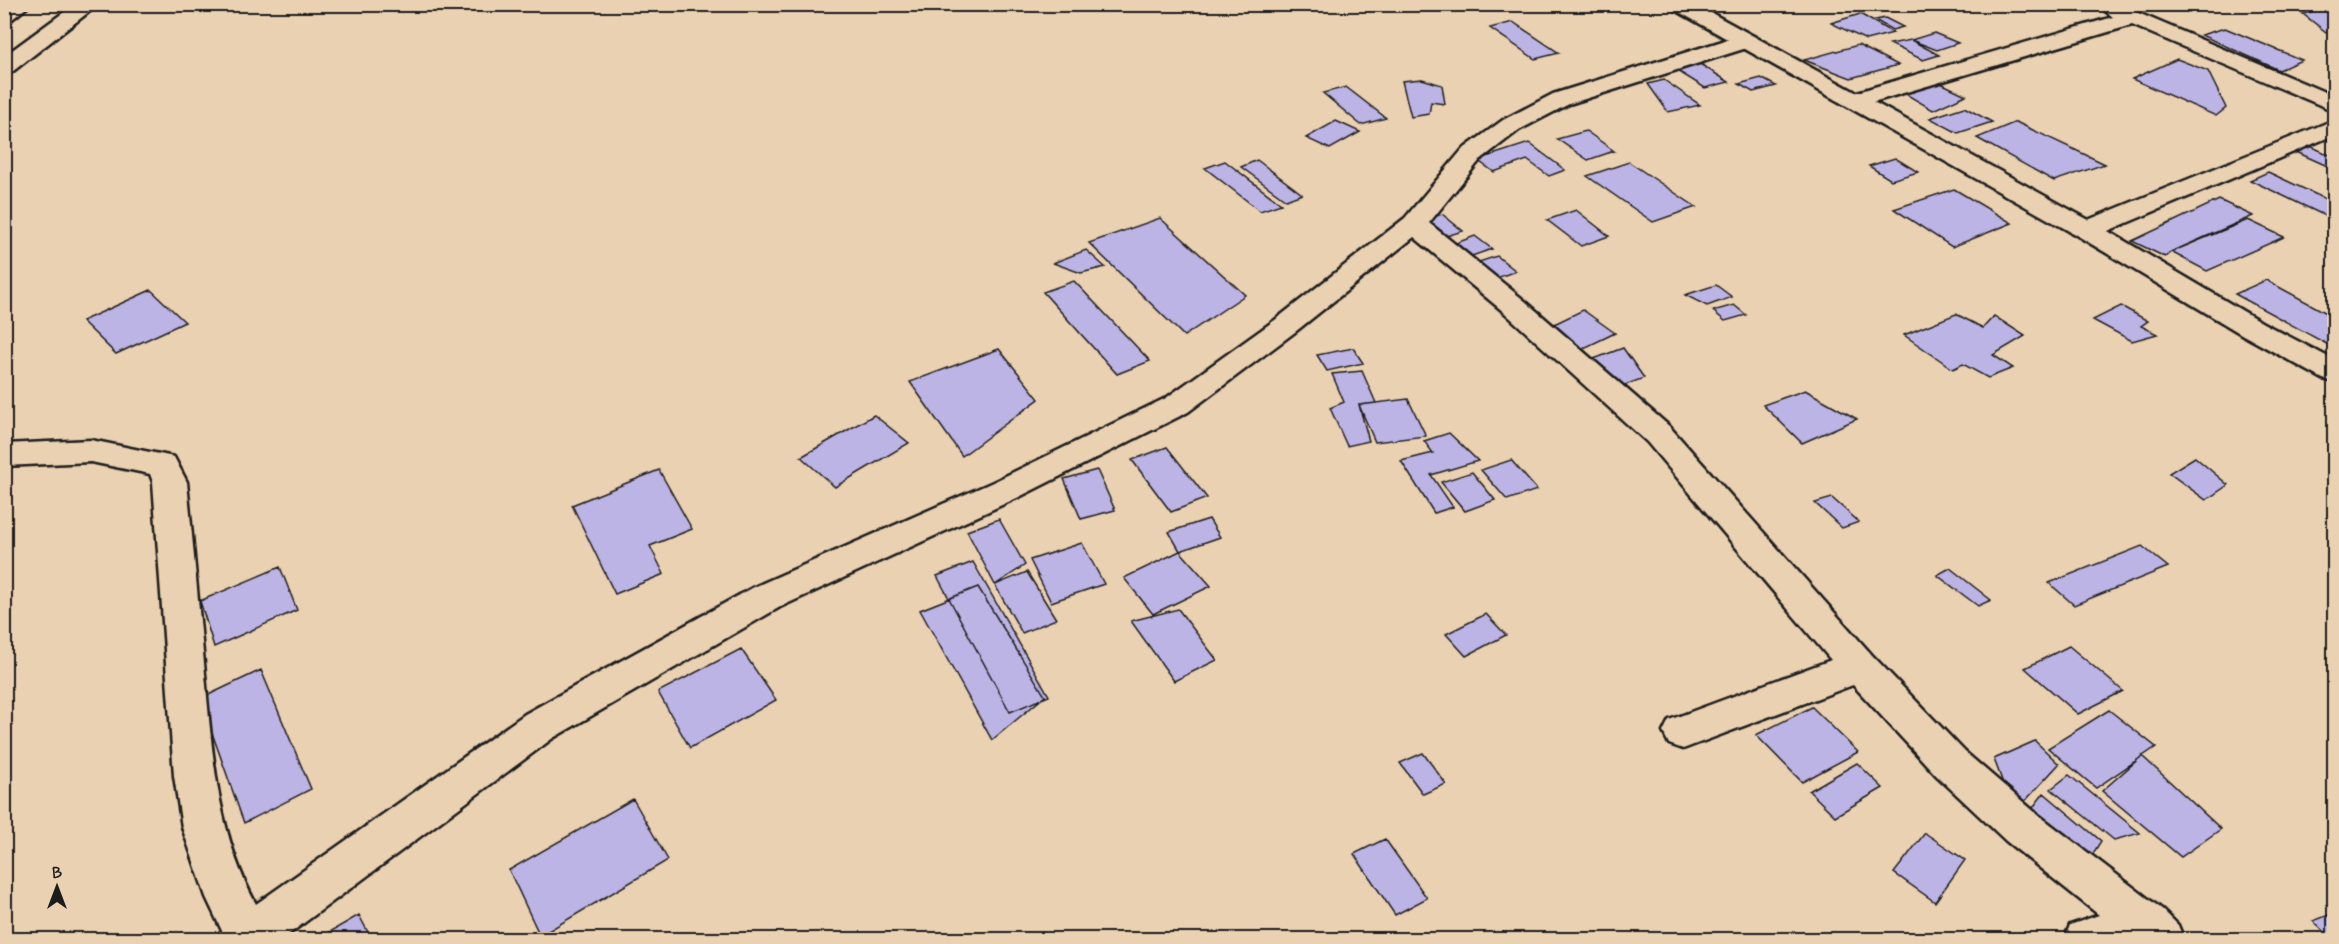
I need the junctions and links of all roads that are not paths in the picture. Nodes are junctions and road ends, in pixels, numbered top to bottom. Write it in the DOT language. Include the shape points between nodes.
graph roads {
  1 [pos="21,4"];
  2 [pos="89,4"];
  3 [pos="2102,4"];
  4 [pos="1683,5"];
  5 [pos="4,16"];
  6 [pos="2134,18"];
  7 [pos="1745,41"];
  8 [pos="4,67"];
  9 [pos="1855,100"];
  10 [pos="2334,104"];
  11 [pos="2334,127"];
  12 [pos="1414,224"];
  13 [pos="2087,230"];
  14 [pos="2334,372"];
  15 [pos="4,455"];
  16 [pos="1859,666"];
  17 [pos="1683,732"];
  18 [pos="2155,932"];
  19 [pos="246,937"];
  20 [pos="2086,939"];
  1 -- 5 [label="street"];
  2 -- 8 [label="street"];
  3 -- 6 [label="street"];
  4 -- 7 [label="street"];
  6 -- 9 [label="street"];
  6 -- 10 [label="street"];
  7 -- 9 [label="street"];
  7 -- 12 [label="street" via="1562,99 1511,125 1471,155"];
  9 -- 13 [label="street"];
  11 -- 13 [label="street"];
  12 -- 16 [label="street" via="1515,307 1658,435"];
  12 -- 19 [label="street" via="1177,405 1005,490 767,597 539,726"];
  13 -- 14 [label="street"];
  15 -- 19 [label="street" via="91,451 162,465 170,482 194,776 203,827"];
  16 -- 17 [label="street"];
  16 -- 18 [label="street" via="1951,764 2021,827"];
  18 -- 20 [label="street"];
}
